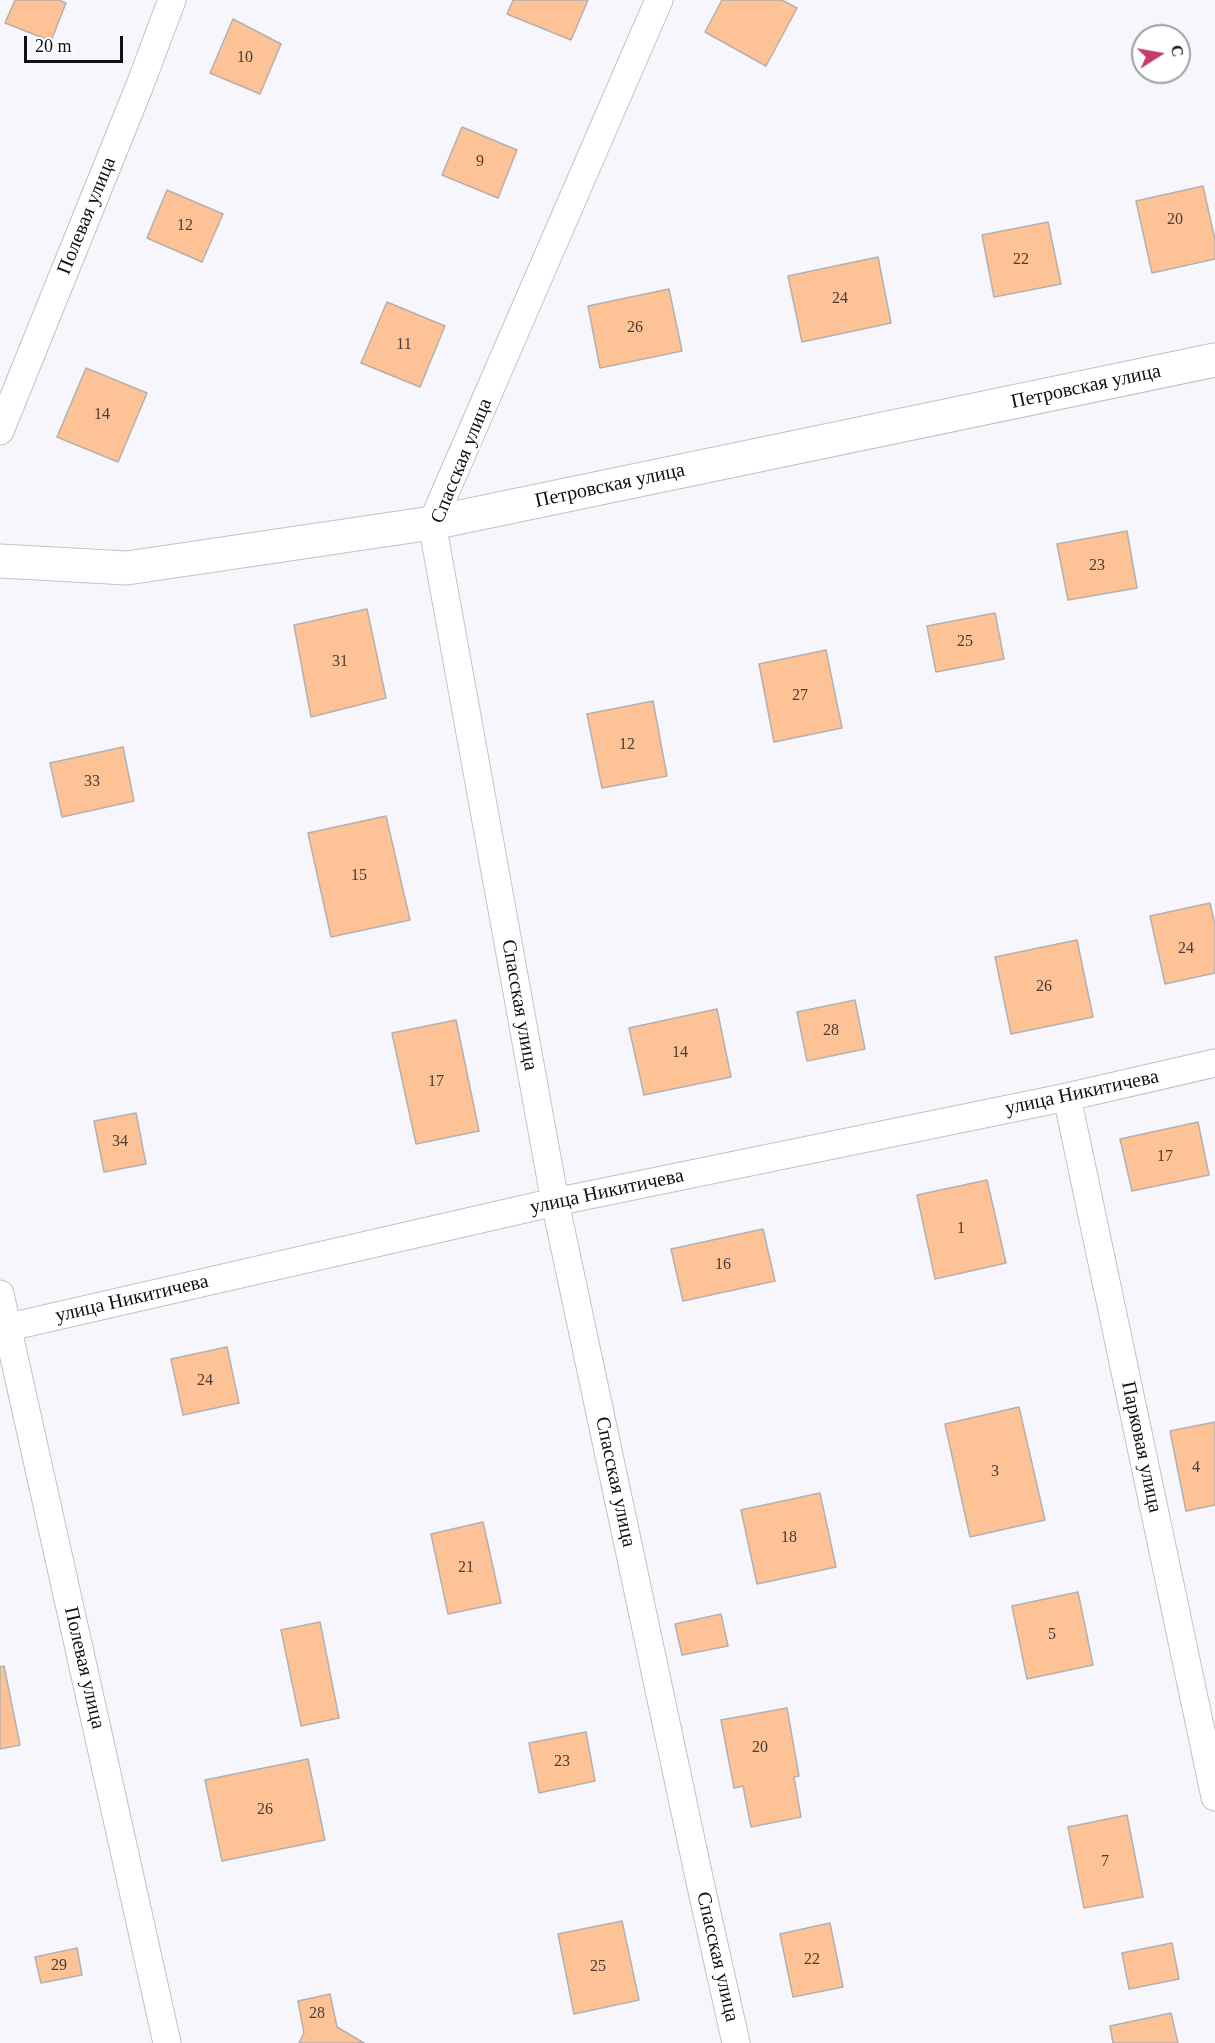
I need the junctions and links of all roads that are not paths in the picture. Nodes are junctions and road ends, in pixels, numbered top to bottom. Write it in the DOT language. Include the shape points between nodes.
graph roads {
  1 [pos="172,0"];
  2 [pos="658,0"];
  3 [pos="1215,360"];
  4 [pos="0,431"];
  5 [pos="432,523"];
  6 [pos="0,561"];
  7 [pos="1215,1063"];
  8 [pos="1068,1097"];
  9 [pos="555,1202"];
  10 [pos="0,1294"];
  11 [pos="4,1328"];
  12 [pos="1215,1797"];
  13 [pos="167,2043"];
  14 [pos="736,2043"];
  1 -- 4 [label="street, Полевая улица"];
  2 -- 5 [label="street, Спасская улица"];
  3 -- 5 [label="street, Петровская улица"];
  5 -- 6 [label="street, Петровская улица" via="127,568"];
  5 -- 9 [label="street, Спасская улица"];
  7 -- 8 [label="street, улица Никитичева"];
  8 -- 9 [label="street, улица Никитичева"];
  8 -- 12 [label="street, Парковая улица"];
  9 -- 11 [label="street, улица Никитичева"];
  9 -- 14 [label="street, Спасская улица"];
  10 -- 11 [label="street, Полевая улица"];
  11 -- 13 [label="street, Полевая улица"];
}
